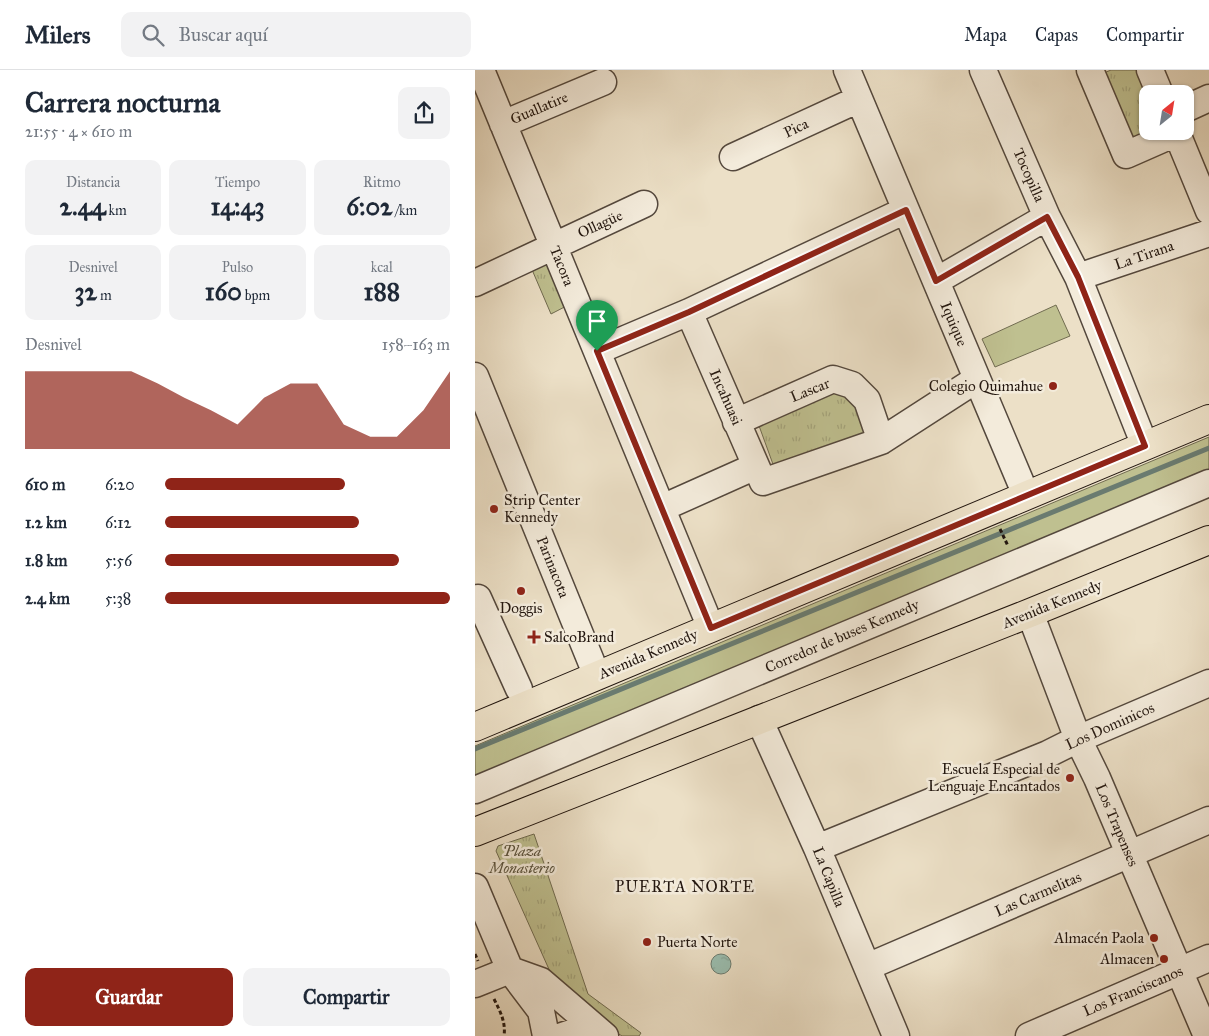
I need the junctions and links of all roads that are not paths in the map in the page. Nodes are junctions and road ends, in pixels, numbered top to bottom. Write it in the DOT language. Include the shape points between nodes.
graph roads {
  1 [pos="481,70"];
  2 [pos="847,70"];
  3 [pos="983,70"];
  4 [pos="1090,70"];
  5 [pos="1150,70"];
  6 [pos="603,82"];
  7 [pos="1156,85"];
  8 [pos="1209,98"];
  9 [pos="859,99"];
  10 [pos="1194,105"];
  11 [pos="503,124"];
  12 [pos="1159,140"];
  13 [pos="1179,140"];
  14 [pos="733,157"];
  15 [pos="645,204"];
  16 [pos="906,210"];
  17 [pos="1209,211"];
  18 [pos="1047,217"];
  19 [pos="1209,233"];
  20 [pos="553,245"];
  21 [pos="1078,277"];
  22 [pos="936,281"];
  23 [pos="475,283"];
  24 [pos="689,312"];
  25 [pos="597,351"];
  26 [pos="475,376"];
  27 [pos="977,380"];
  28 [pos="1209,419"];
  29 [pos="736,422"];
  30 [pos="881,441"];
  31 [pos="1145,446"];
  32 [pos="759,474"];
  33 [pos="1209,483"];
  34 [pos="1026,495"];
  35 [pos="662,508"];
  36 [pos="1209,540"];
  37 [pos="475,599"];
  38 [pos="1030,613"];
  39 [pos="711,628"];
  40 [pos="597,676"];
  41 [pos="1209,683"];
  42 [pos="519,689"];
  43 [pos="759,719"];
  44 [pos="475,727"];
  45 [pos="1078,739"];
  46 [pos="475,790"];
  47 [pos="1209,820"];
  48 [pos="475,832"];
  49 [pos="817,848"];
  50 [pos="1130,854"];
  51 [pos="475,887"];
  52 [pos="1209,958"];
  53 [pos="867,967"];
  54 [pos="510,970"];
  55 [pos="1179,971"];
  56 [pos="475,984"];
  57 [pos="551,1033"];
  58 [pos="601,1034"];
  59 [pos="896,1036"];
  60 [pos="1029,1036"];
  61 [pos="1207,1036"];
  1 -- 11 [label="street, Tacora"];
  2 -- 9 [label="street, Iquique"];
  3 -- 18 [label="street, Tocopilla"];
  4 -- 12 [label="street" via="1126,155"];
  5 -- 7 [label="street"];
  6 -- 11 [label="street, Guallatire"];
  8 -- 10 [label="street"];
  9 -- 14 [label="street, Pica"];
  9 -- 16 [label="street, Iquique"];
  11 -- 20 [label="street, Tacora"];
  13 -- 17 [label="street"];
  15 -- 20 [label="street, Ollagüe"];
  16 -- 22 [label="street, Iquique"];
  16 -- 24 [label="street"];
  18 -- 21 [label="street, Tocopilla"];
  18 -- 22 [label="street"];
  19 -- 21 [label="street, La Tirana"];
  20 -- 23 [label="street, Ollagüe"];
  20 -- 25 [label="street, Tacora"];
  21 -- 31 [label="street, Tocopilla"];
  22 -- 27 [label="street, Iquique"];
  24 -- 25 [label="street"];
  24 -- 29 [label="street, Incahuasi"];
  25 -- 35 [label="street, Tacora"];
  26 -- 40 [label="street, Parinacota"];
  27 -- 30 [label="street"];
  27 -- 34 [label="street, Iquique"];
  28 -- 31 [label="main road, Avenida Kennedy"];
  29 -- 30 [label="street, Lascar" via="833,379 852,385 867,400"];
  29 -- 32 [label="street, Incahuasi"];
  30 -- 32 [label="street"];
  31 -- 34 [label="main road, Avenida Kennedy"];
  32 -- 35 [label="street"];
  33 -- 46 [label="street, Corredor de buses Kennedy"];
  34 -- 39 [label="main road, Avenida Kennedy"];
  35 -- 39 [label="street, Tacora"];
  36 -- 38 [label="main road, Avenida Kennedy"];
  37 -- 42 [label="street" via="478,598"];
  38 -- 43 [label="main road, Avenida Kennedy"];
  38 -- 45 [label="street, Los Trapenses"];
  39 -- 40 [label="main road, Avenida Kennedy"];
  40 -- 44 [label="main road, Avenida Kennedy"];
  41 -- 45 [label="street, Los Dominicos"];
  43 -- 48 [label="main road, Avenida Kennedy"];
  43 -- 49 [label="street, La Capilla"];
  45 -- 49 [label="street, Los Dominicos"];
  45 -- 50 [label="street, Los Trapenses"];
  47 -- 50 [label="street, Las Carmelitas"];
  49 -- 53 [label="street, La Capilla"];
  50 -- 53 [label="street, Las Carmelitas"];
  50 -- 55 [label="street, Los Trapenses"];
  51 -- 54 [label="street"];
  52 -- 55 [label="street, Los Franciscanos"];
  53 -- 59 [label="street, La Capilla"];
  54 -- 56 [label="street"];
  54 -- 57 [label="street" via="541,1011"];
  54 -- 58 [label="street" via="541,981"];
  55 -- 60 [label="street, Los Franciscanos"];
  55 -- 61 [label="street, Los Trapenses"];
  57 -- 58 [label="street" via="557,1020 571,1020"];
}
